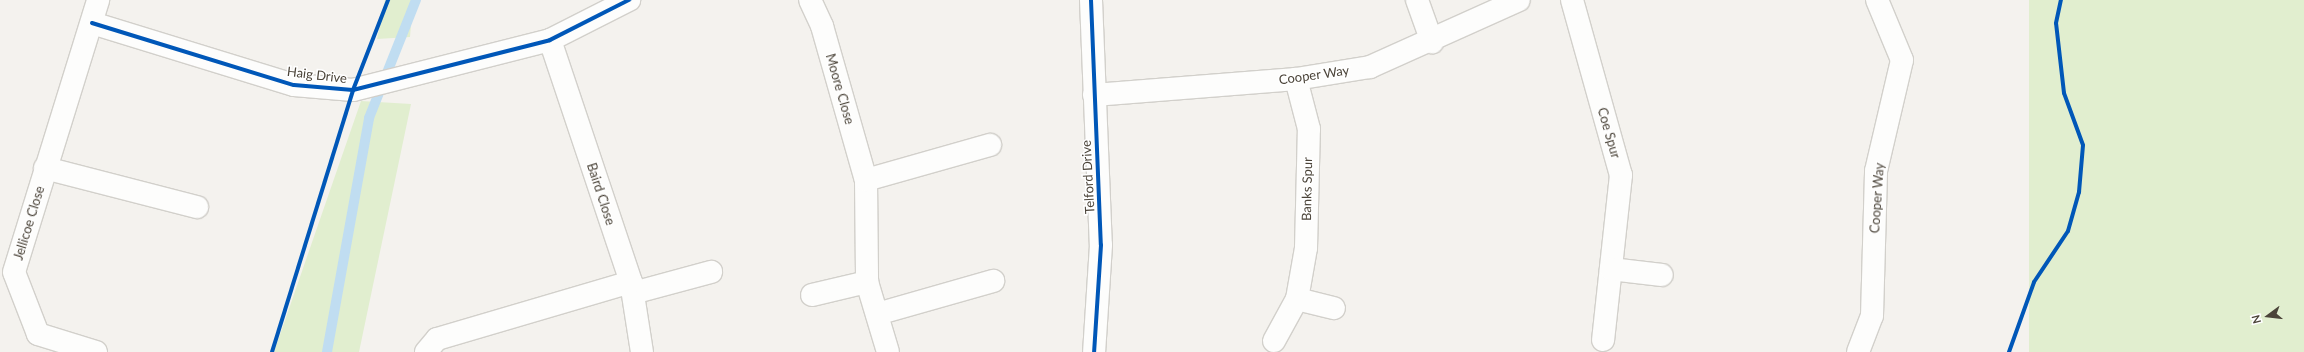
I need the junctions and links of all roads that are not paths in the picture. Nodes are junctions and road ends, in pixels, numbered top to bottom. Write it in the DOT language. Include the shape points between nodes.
graph roads {
  1 [pos="98,0"];
  2 [pos="629,0"];
  3 [pos="810,0"];
  4 [pos="1091,0"];
  5 [pos="1417,0"];
  6 [pos="1519,0"];
  7 [pos="1572,0"];
  8 [pos="1877,0"];
  9 [pos="92,23"];
  10 [pos="550,40"];
  11 [pos="1432,42"];
  12 [pos="1296,79"];
  13 [pos="1094,95"];
  14 [pos="990,145"];
  15 [pos="45,168"];
  16 [pos="866,180"];
  17 [pos="197,207"];
  18 [pos="1611,269"];
  19 [pos="711,272"];
  20 [pos="1662,275"];
  21 [pos="993,281"];
  22 [pos="867,282"];
  23 [pos="632,288"];
  24 [pos="812,295"];
  25 [pos="1296,299"];
  26 [pos="1334,308"];
  27 [pos="877,314"];
  28 [pos="1603,340"];
  29 [pos="1274,341"];
  30 [pos="96,352"];
  31 [pos="426,352"];
  32 [pos="642,352"];
  33 [pos="888,352"];
  34 [pos="1094,352"];
  35 [pos="1858,352"];
  1 -- 9 [label="street, Jellicoe Close"];
  2 -- 10 [label="street, Haig Drive"];
  3 -- 16 [label="street, Moore Close" via="822,26"];
  4 -- 13 [label="street, Telford Drive"];
  5 -- 11 [label="street"];
  6 -- 11 [label="street, Cooper Way"];
  7 -- 18 [label="street, Coe Spur" via="1621,174"];
  8 -- 35 [label="street, Cooper Way" via="1902,60 1876,172 1872,316"];
  9 -- 10 [label="street, Haig Drive" via="294,85 352,90"];
  9 -- 15 [label="street, Jellicoe Close"];
  10 -- 23 [label="street, Baird Close"];
  11 -- 12 [label="street, Cooper Way" via="1370,67"];
  12 -- 13 [label="street, Cooper Way"];
  12 -- 25 [label="street, Banks Spur" via="1308,129 1306,248"];
  13 -- 34 [label="street, Telford Drive" via="1101,245"];
  14 -- 16 [label="street"];
  15 -- 17 [label="street, Jellicoe Close"];
  15 -- 30 [label="street, Jellicoe Close" via="14,272 38,334"];
  16 -- 22 [label="street, Moore Close"];
  18 -- 20 [label="street"];
  18 -- 28 [label="street, Coe Spur"];
  19 -- 23 [label="street"];
  21 -- 27 [label="street"];
  22 -- 24 [label="street"];
  22 -- 27 [label="street, Moore Close"];
  23 -- 31 [label="street" via="437,339"];
  23 -- 32 [label="street, Baird Close"];
  25 -- 26 [label="street"];
  25 -- 29 [label="street, Banks Spur"];
  27 -- 33 [label="street, Moore Close"];
}
